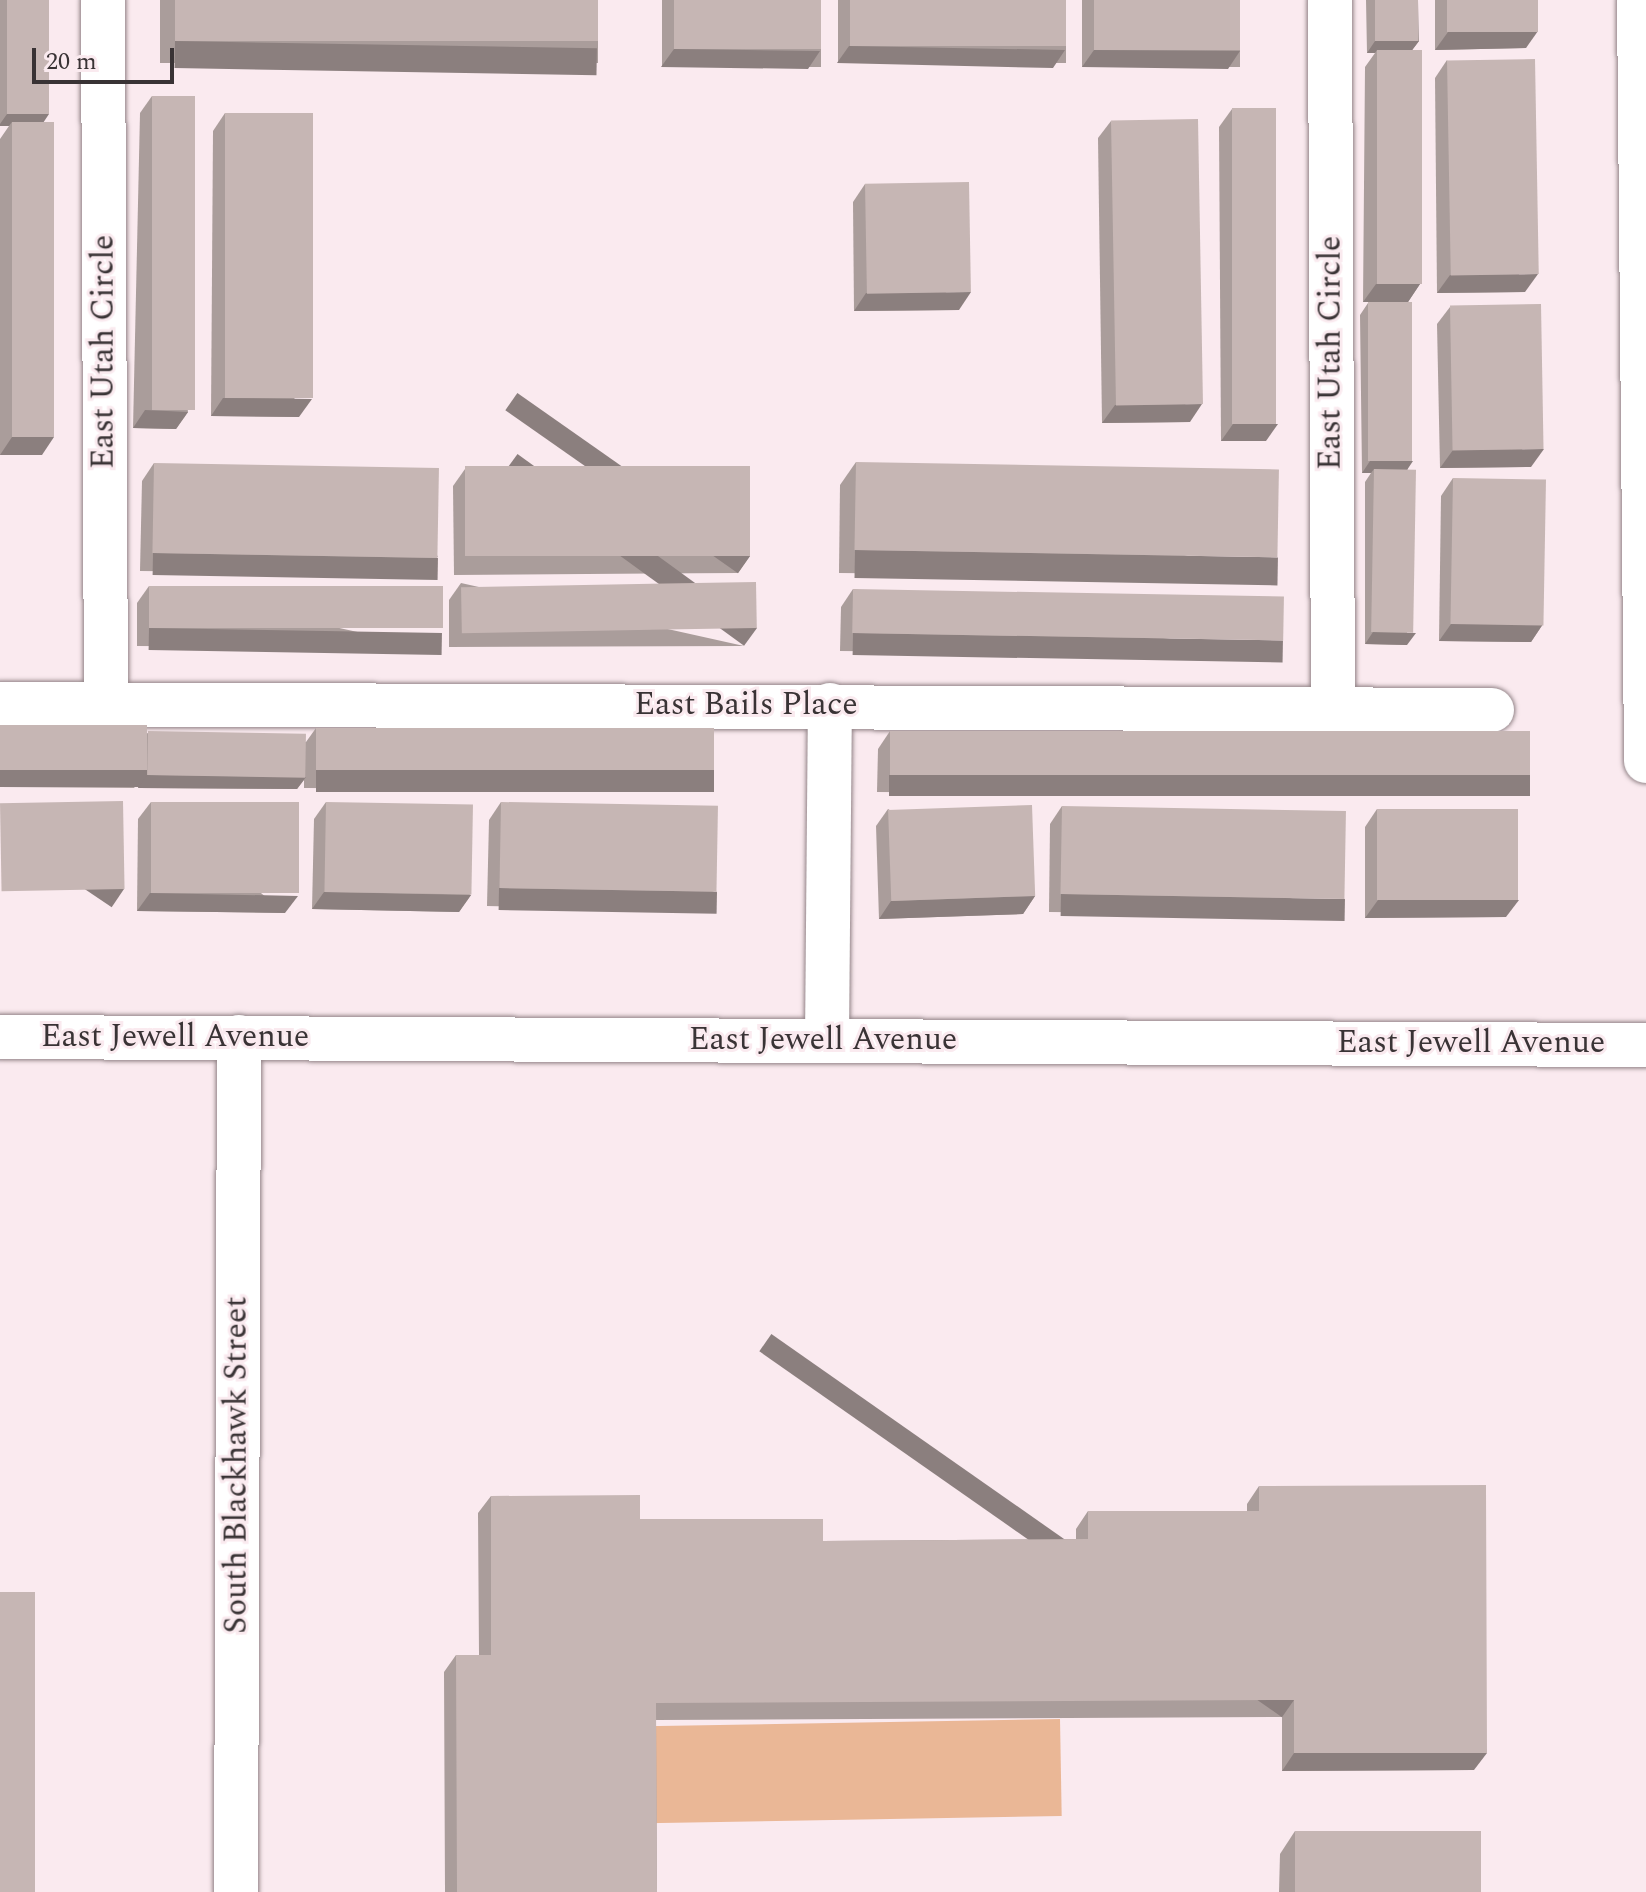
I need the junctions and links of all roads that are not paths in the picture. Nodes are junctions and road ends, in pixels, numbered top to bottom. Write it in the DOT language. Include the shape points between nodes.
graph roads {
  1 [pos="103,0"];
  2 [pos="1330,0"];
  3 [pos="1639,0"];
  4 [pos="1645,481"];
  5 [pos="0,704"];
  6 [pos="106,704"];
  7 [pos="830,705"];
  8 [pos="1333,707"];
  9 [pos="1492,710"];
  10 [pos="1646,761"];
  11 [pos="0,1037"];
  12 [pos="239,1037"];
  13 [pos="827,1040"];
  14 [pos="1646,1045"];
  15 [pos="236,1892"];
  1 -- 6 [label="street, East Utah Circle"];
  2 -- 8 [label="street, East Utah Circle"];
  3 -- 4 [label="street"];
  4 -- 10 [label="street"];
  5 -- 6 [label="street, East Bails Place"];
  6 -- 7 [label="street, East Bails Place"];
  7 -- 8 [label="street, East Bails Place"];
  7 -- 13 [label="street"];
  8 -- 9 [label="street, East Bails Place"];
  11 -- 12 [label="street, East Jewell Avenue"];
  12 -- 13 [label="street, East Jewell Avenue"];
  12 -- 15 [label="street, South Blackhawk Street"];
  13 -- 14 [label="street, East Jewell Avenue"];
}
